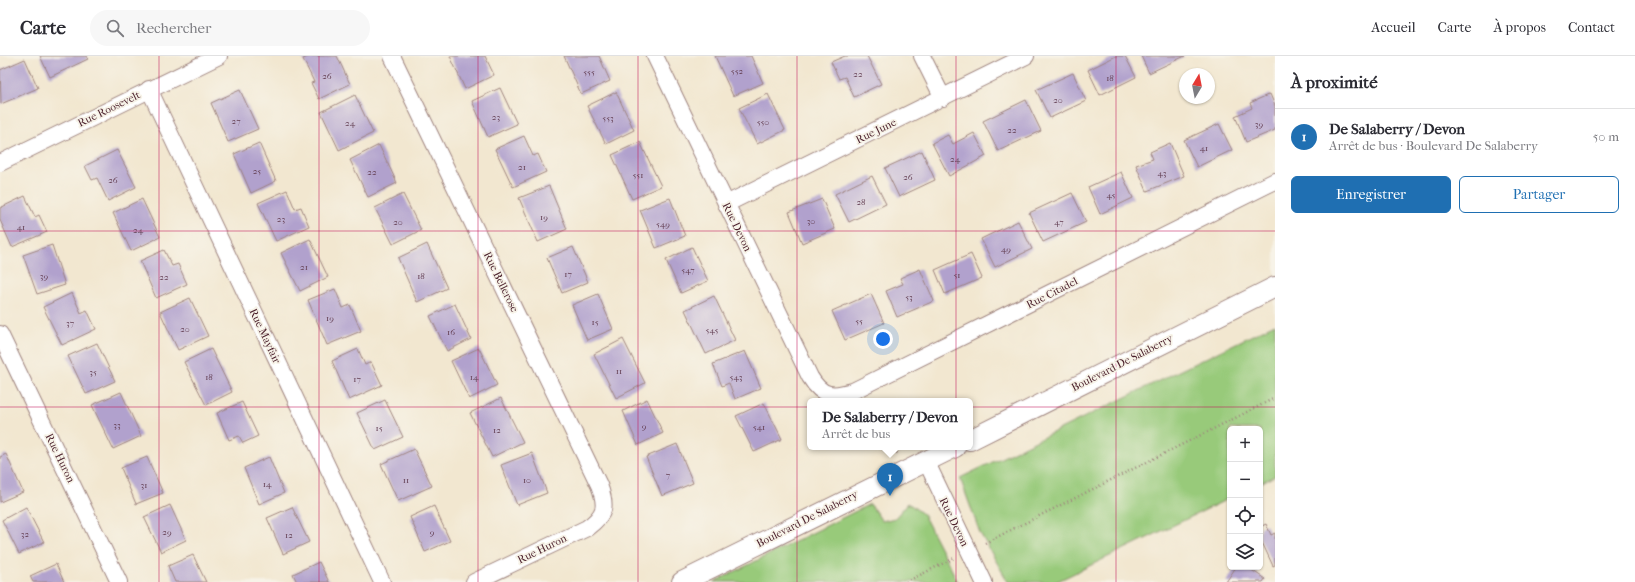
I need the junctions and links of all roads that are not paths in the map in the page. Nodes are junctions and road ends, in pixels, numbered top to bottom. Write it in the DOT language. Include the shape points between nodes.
graph roads {
  1 [pos="219,56"];
  2 [pos="392,56"];
  3 [pos="655,56"];
  4 [pos="922,56"];
  5 [pos="1026,56"];
  6 [pos="149,89"];
  7 [pos="942,98"];
  8 [pos="0,163"];
  9 [pos="1275,181"];
  10 [pos="726,204"];
  11 [pos="1275,287"];
  12 [pos="0,334"];
  13 [pos="826,394"];
  14 [pos="973,438"];
  15 [pos="949,450"];
  16 [pos="926,461"];
  17 [pos="604,509"];
  18 [pos="119,582"];
  19 [pos="382,582"];
  20 [pos="474,582"];
  21 [pos="682,582"];
  22 [pos="984,582"];
  1 -- 6 [label="street, Rue Roosevelt"];
  2 -- 17 [label="street, Rue Bellerose" via="600,484"];
  3 -- 10 [label="street, Rue Devon"];
  4 -- 7 [label="street"];
  5 -- 7 [label="street, Rue June"];
  6 -- 8 [label="street, Rue Roosevelt"];
  6 -- 19 [label="street, Rue Mayfair"];
  7 -- 10 [label="street, Rue June"];
  9 -- 13 [label="street, Rue Citadel" via="853,391 839,396"];
  10 -- 13 [label="street, Rue Devon" via="810,377 816,387"];
  11 -- 14 [label="street, Boulevard De Salaberry"];
  12 -- 18 [label="street, Rue Huron"];
  15 -- 16 [label="street, Boulevard De Salaberry"];
  16 -- 21 [label="street, Boulevard De Salaberry"];
  16 -- 22 [label="street, Rue Devon"];
  17 -- 20 [label="street, Rue Huron" via="598,520 587,528"];
}
